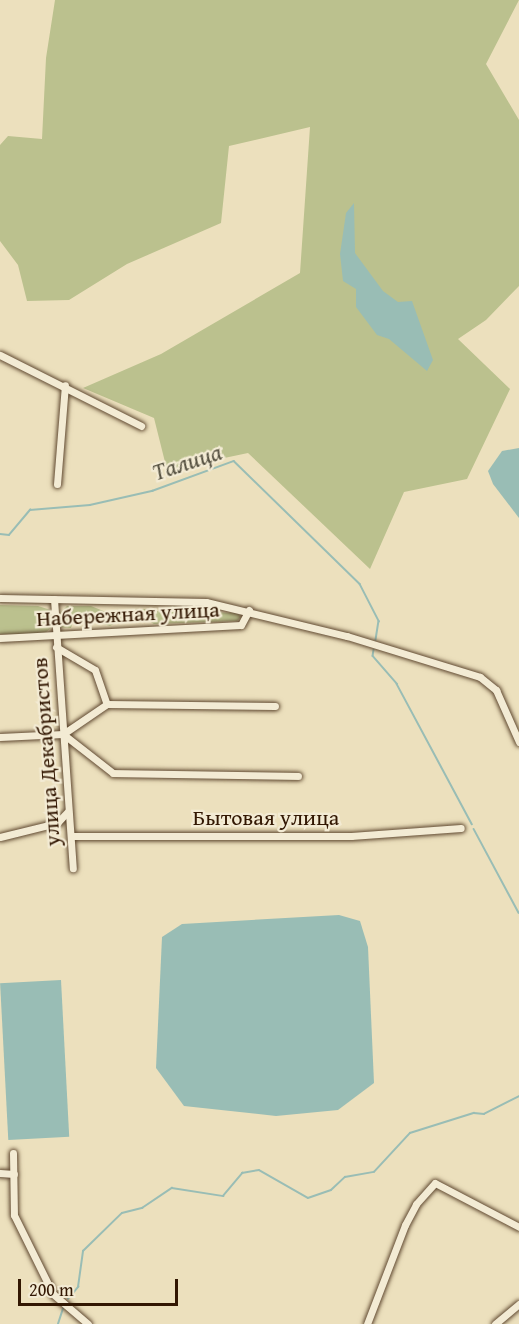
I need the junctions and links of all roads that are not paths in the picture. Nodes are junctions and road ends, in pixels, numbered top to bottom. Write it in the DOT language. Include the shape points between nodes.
graph roads {
  1 [pos="0,355"];
  2 [pos="65,385"];
  3 [pos="141,426"];
  4 [pos="57,484"];
  5 [pos="0,598"];
  6 [pos="54,599"];
  7 [pos="249,610"];
  8 [pos="57,634"];
  9 [pos="0,638"];
  10 [pos="56,647"];
  11 [pos="107,704"];
  12 [pos="275,706"];
  13 [pos="63,734"];
  14 [pos="0,737"];
  15 [pos="519,742"];
  16 [pos="298,776"];
  17 [pos="68,811"];
  18 [pos="461,828"];
  19 [pos="71,836"];
  20 [pos="0,837"];
  21 [pos="73,868"];
  22 [pos="13,1153"];
  23 [pos="0,1173"];
  24 [pos="14,1174"];
  25 [pos="519,1227"];
  26 [pos="519,1304"];
  27 [pos="88,1324"];
  28 [pos="368,1324"];
  29 [pos="495,1324"];
  1 -- 2 [label="street"];
  2 -- 3 [label="street"];
  2 -- 4 [label="street"];
  5 -- 6 [label="street"];
  6 -- 7 [label="street" via="162,599"];
  6 -- 8 [label="street, улица Декабристов"];
  7 -- 8 [label="street, Набережная улица" via="241,625"];
  7 -- 15 [label="street" via="480,677 496,690"];
  8 -- 9 [label="street, Набережная улица" via="43,638"];
  8 -- 10 [label="street, улица Декабристов"];
  10 -- 11 [label="street" via="95,670"];
  10 -- 13 [label="street, улица Декабристов"];
  11 -- 12 [label="street"];
  11 -- 13 [label="street"];
  13 -- 14 [label="street"];
  13 -- 16 [label="street" via="113,773"];
  13 -- 17 [label="street, улица Декабристов"];
  17 -- 19 [label="street, улица Декабристов"];
  17 -- 20 [label="street" via="57,823"];
  18 -- 19 [label="street, Бытовая улица" via="351,836"];
  19 -- 21 [label="street, улица Декабристов"];
  22 -- 24 [label="street"];
  23 -- 24 [label="street"];
  24 -- 27 [label="street" via="14,1215 53,1294"];
  25 -- 28 [label="street" via="435,1183 416,1204 405,1225"];
  26 -- 29 [label="street"];
}
